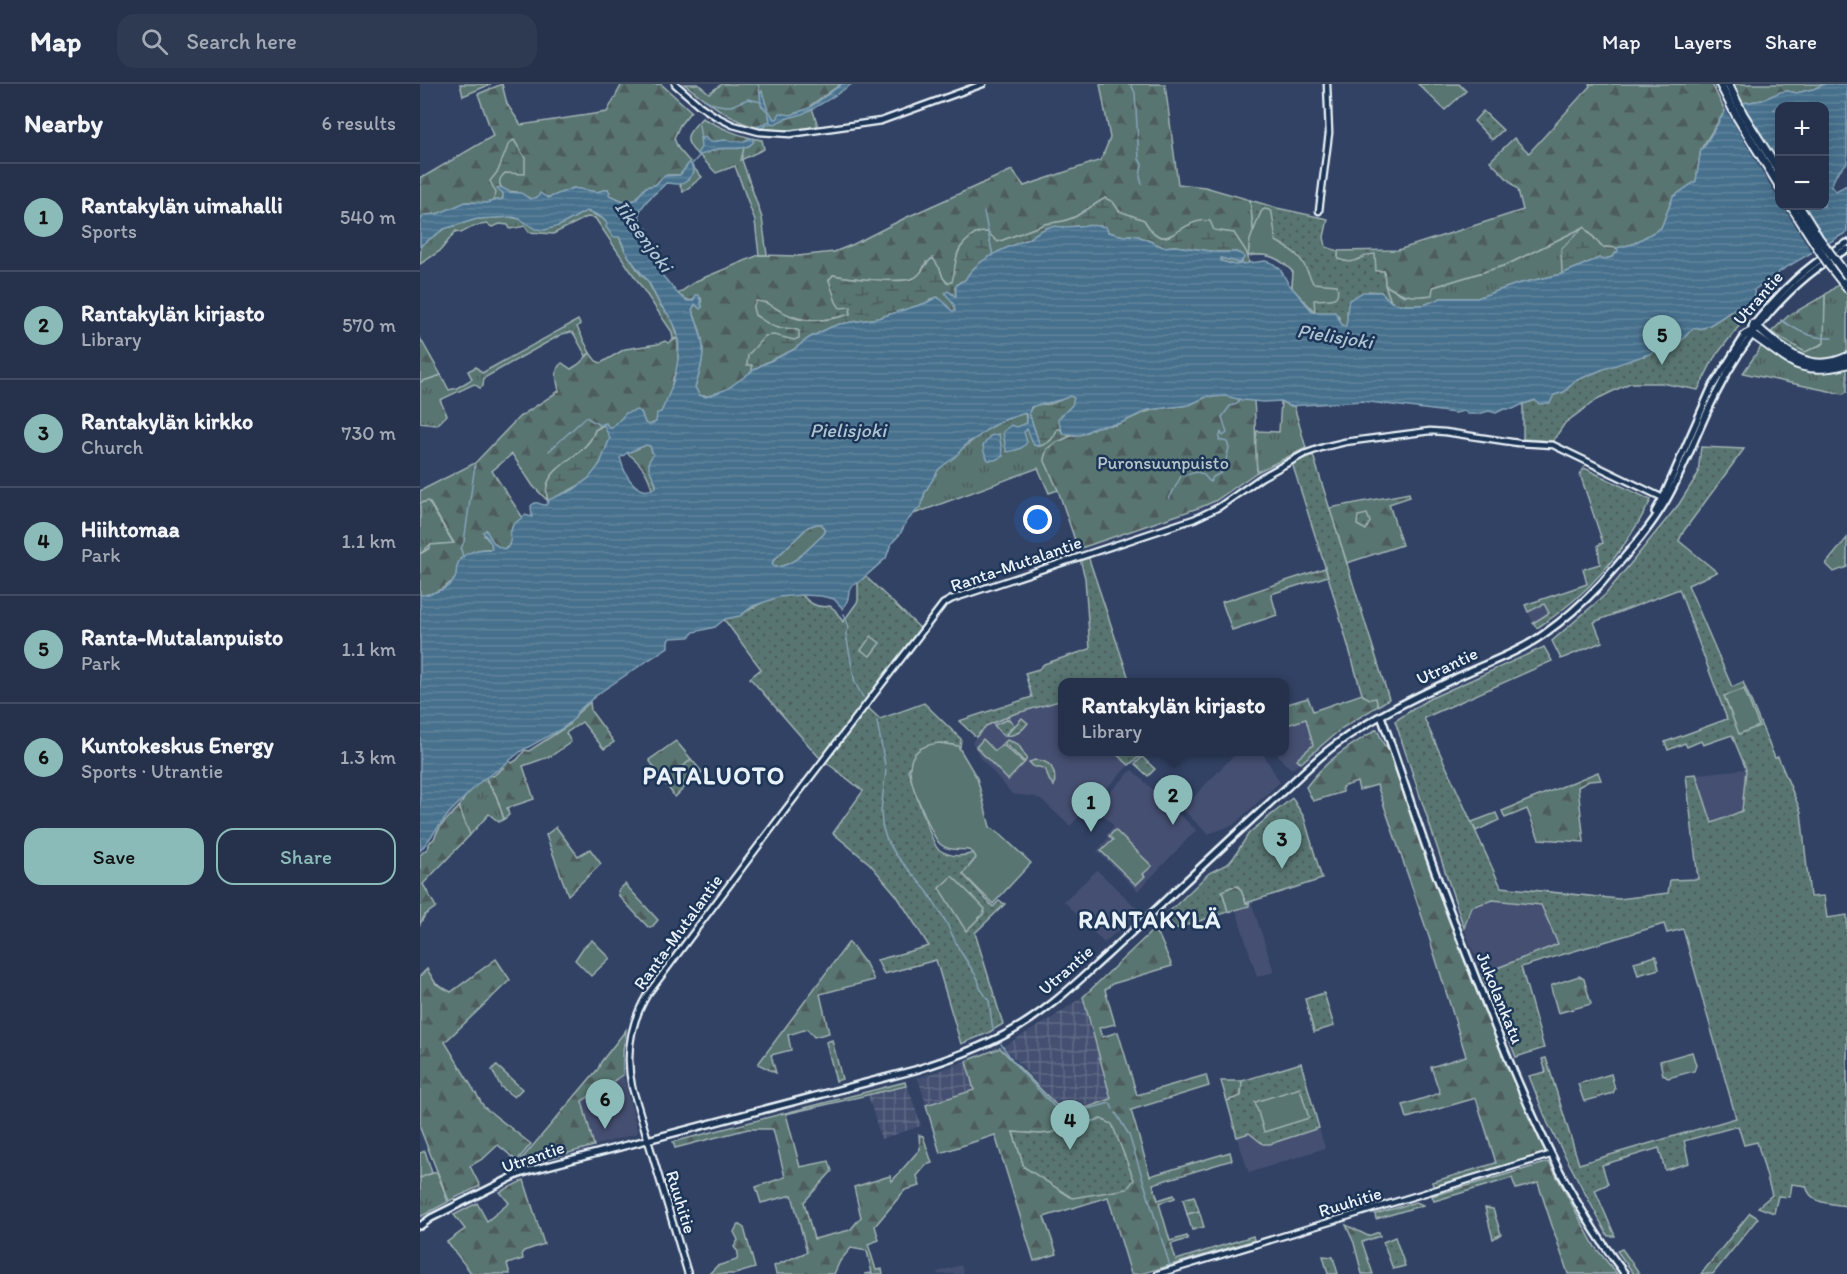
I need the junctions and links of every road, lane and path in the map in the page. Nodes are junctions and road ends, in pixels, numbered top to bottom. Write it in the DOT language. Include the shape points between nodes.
graph roads {
  1 [pos="675,84"];
  2 [pos="983,84"];
  3 [pos="1327,84"];
  4 [pos="1720,84"];
  5 [pos="1728,84"];
  6 [pos="1775,166"];
  7 [pos="1775,180"];
  8 [pos="1793,210"];
  9 [pos="1802,210"];
  10 [pos="1319,211"];
  11 [pos="1847,243"];
  12 [pos="1847,249"];
  13 [pos="1847,276"];
  14 [pos="1847,288"];
  15 [pos="1753,330"];
  16 [pos="1847,357"];
  17 [pos="1847,364"];
  18 [pos="1663,498"];
  19 [pos="1629,551"];
  20 [pos="1381,716"];
  21 [pos="648,1139"];
  22 [pos="1550,1155"];
  23 [pos="420,1226"];
  24 [pos="688,1274"];
  25 [pos="1158,1274"];
  26 [pos="1625,1274"];
  1 -- 2 [label="street" via="699,105 733,125 790,134 882,121"];
  3 -- 10 [label="street" via="1329,133"];
  4 -- 7 [label="highway"];
  5 -- 6 [label="highway"];
  8 -- 14 [label="highway, bridge"];
  9 -- 13 [label="highway, bridge"];
  11 -- 15 [label="main road, Utrantie" via="1803,271"];
  12 -- 15 [label="main road, Utrantie" via="1813,271"];
  15 -- 16 [label="highway" via="1802,360 1823,363"];
  15 -- 17 [label="highway" via="1785,359 1801,366 1820,369"];
  15 -- 18 [label="main road, Utrantie" via="1711,389"];
  15 -- 19 [label="main road, Utrantie" via="1717,392 1656,518"];
  18 -- 19 [label="main road, Utrantie"];
  18 -- 21 [label="street, Ranta-Mutalantie" via="1545,443 1430,431 1345,442 1283,464 1220,507 1194,519 952,598 943,604 783,813 640,1008 631,1035 629,1065"];
  19 -- 20 [label="main road, Utrantie" via="1598,587 1542,636"];
  20 -- 21 [label="main road, Utrantie" via="1334,746 1071,987 1011,1031 915,1070"];
  20 -- 22 [label="main road, Jukolankatu" via="1456,928"];
  21 -- 23 [label="main road, Utrantie" via="517,1175"];
  21 -- 24 [label="street, Ruuhitie"];
  22 -- 25 [label="street, Ruuhitie"];
  22 -- 26 [label="main road, Jukolankatu" via="1589,1224"];
}
